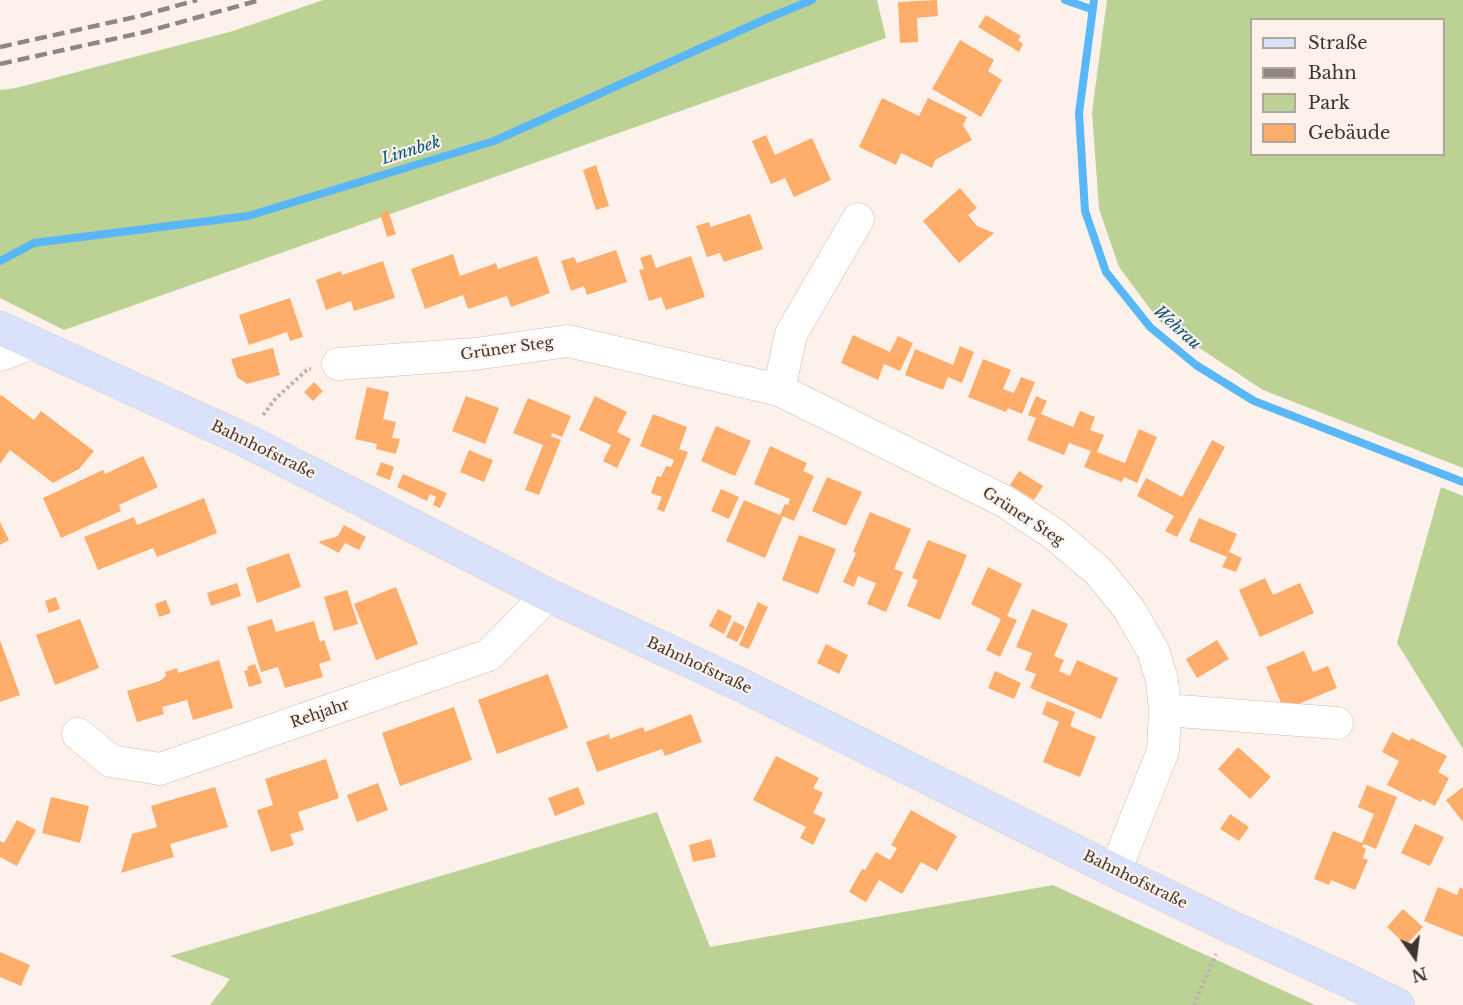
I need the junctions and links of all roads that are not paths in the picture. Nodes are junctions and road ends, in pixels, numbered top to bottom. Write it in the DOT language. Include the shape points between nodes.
graph roads {
  1 [pos="858,219"];
  2 [pos="0,328"];
  3 [pos="33,343"];
  4 [pos="0,355"];
  5 [pos="338,364"];
  6 [pos="778,390"];
  7 [pos="548,596"];
  8 [pos="1165,710"];
  9 [pos="1337,723"];
  10 [pos="78,734"];
  11 [pos="1115,871"];
  12 [pos="1398,1005"];
  1 -- 6 [label="street" via="791,334"];
  2 -- 3 [label="main road, Bahnhofstraße"];
  3 -- 4 [label="street"];
  3 -- 7 [label="main road, Bahnhofstraße" via="245,440"];
  5 -- 6 [label="street, Grüner Steg" via="476,354 568,341"];
  6 -- 8 [label="street, Grüner Steg" via="1004,501 1054,534 1098,571 1129,609 1152,651 1162,680"];
  7 -- 10 [label="street, Rehjahr" via="489,655 160,769 111,761"];
  7 -- 11 [label="main road, Bahnhofstraße" via="741,685"];
  8 -- 9 [label="street"];
  8 -- 11 [label="street, Grüner Steg" via="1163,751"];
  11 -- 12 [label="main road, Bahnhofstraße"];
}
